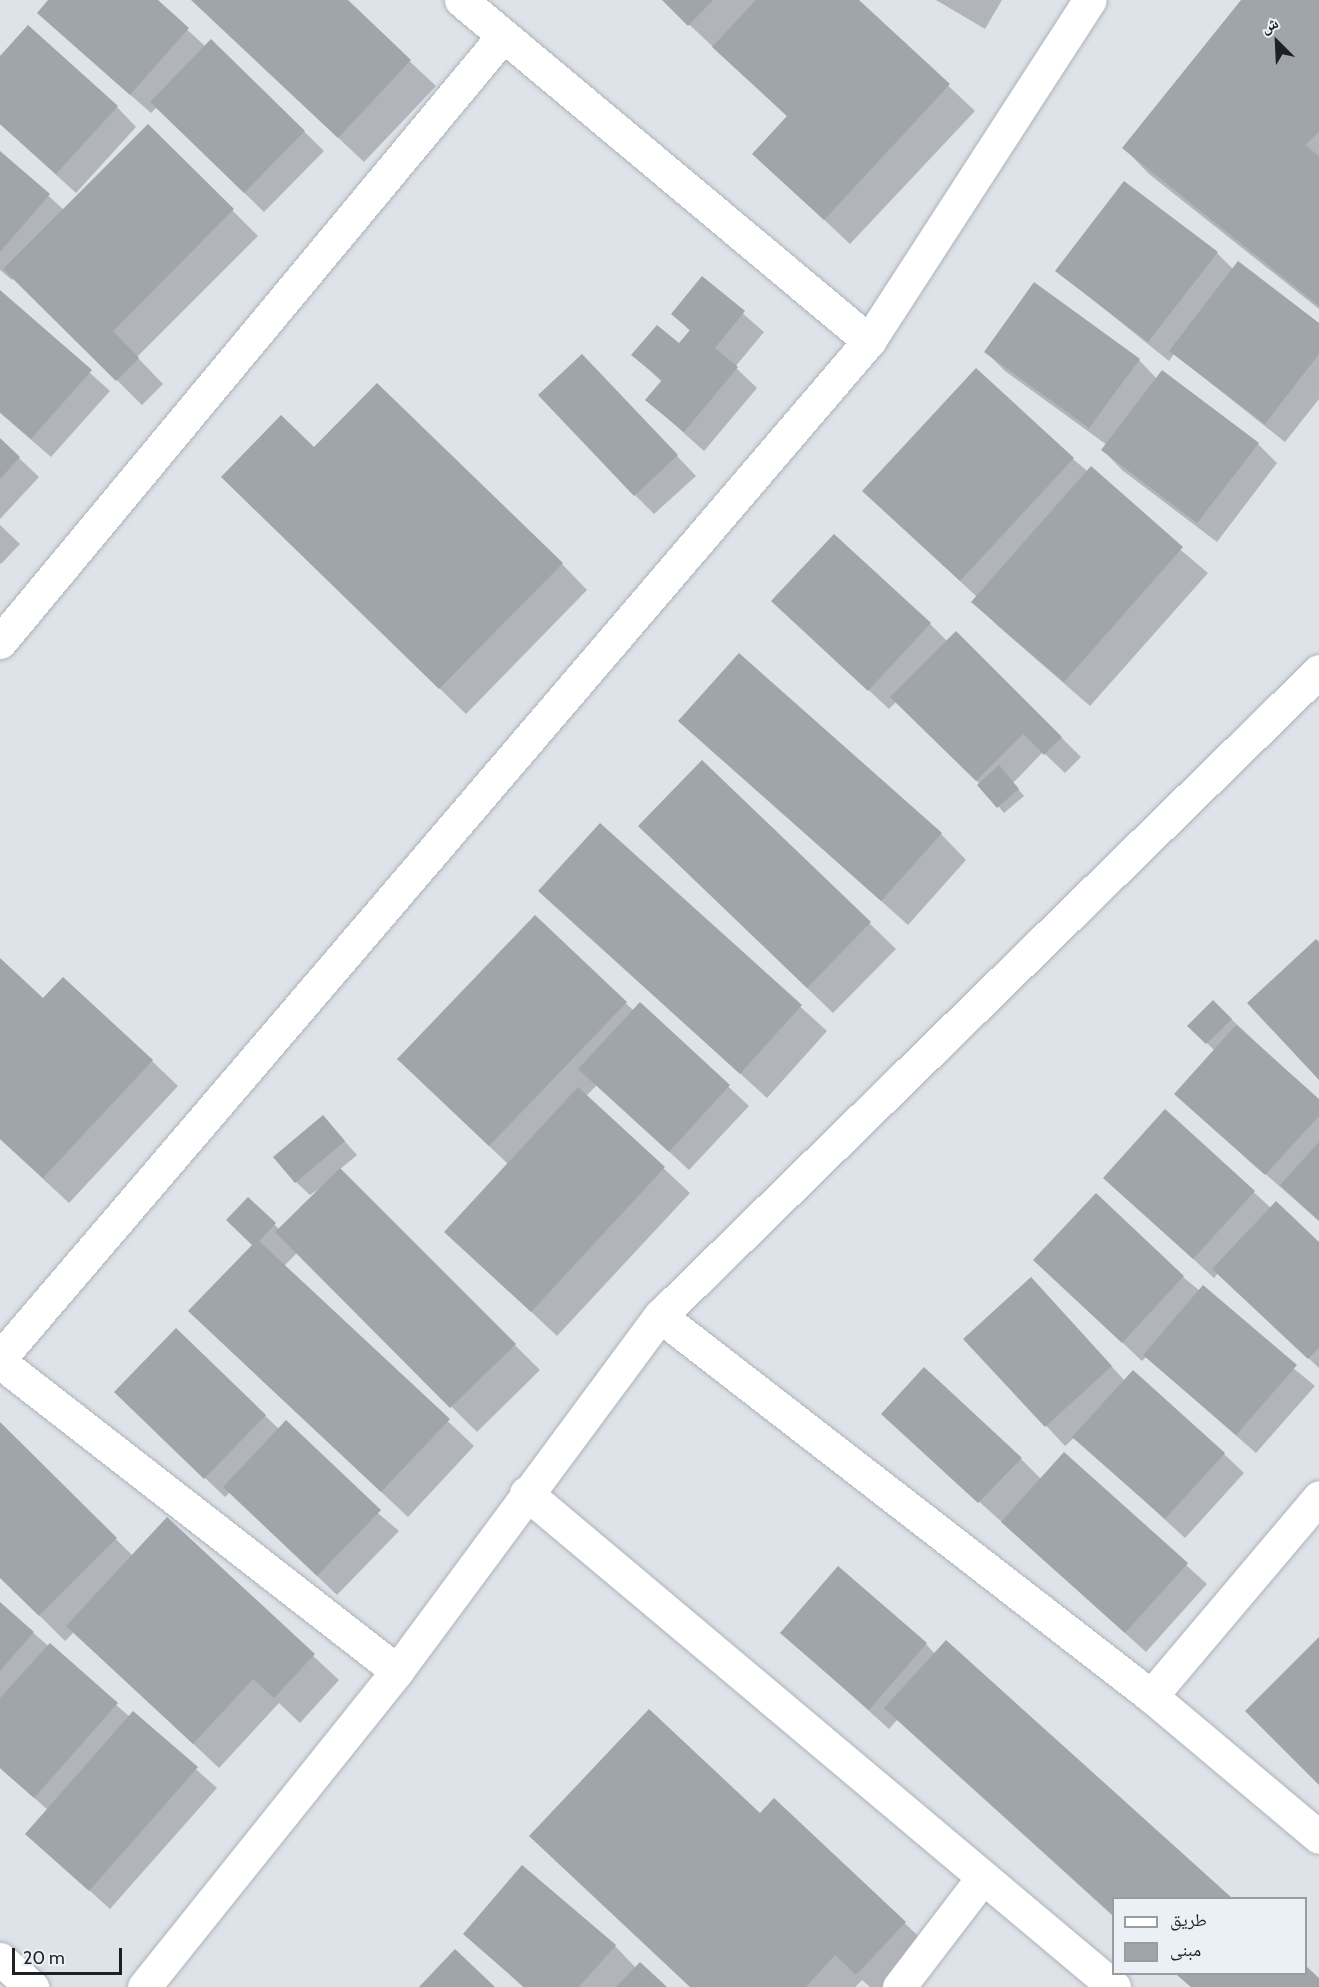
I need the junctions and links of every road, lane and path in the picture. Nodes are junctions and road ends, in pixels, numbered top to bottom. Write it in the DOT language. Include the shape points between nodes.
graph roads {
  1 [pos="461,0"];
  2 [pos="1090,0"];
  3 [pos="504,36"];
  4 [pos="869,341"];
  5 [pos="0,642"];
  6 [pos="1319,671"];
  7 [pos="660,1317"];
  8 [pos="0,1360"];
  9 [pos="526,1493"];
  10 [pos="1319,1497"];
  11 [pos="397,1671"];
  12 [pos="1151,1696"];
  13 [pos="1319,1837"];
  14 [pos="983,1877"];
  15 [pos="0,1959"];
  16 [pos="32,1987"];
  17 [pos="144,1987"];
  18 [pos="898,1987"];
  19 [pos="1114,1987"];
  1 -- 3 [label="street"];
  2 -- 4 [label="street"];
  3 -- 4 [label="street"];
  3 -- 5 [label="street"];
  4 -- 8 [label="street"];
  6 -- 7 [label="street"];
  7 -- 9 [label="street"];
  7 -- 12 [label="street"];
  8 -- 11 [label="street"];
  9 -- 11 [label="street"];
  9 -- 14 [label="street"];
  10 -- 12 [label="street"];
  11 -- 17 [label="street"];
  12 -- 13 [label="street"];
  14 -- 18 [label="street"];
  14 -- 19 [label="street"];
  15 -- 16 [label="street"];
}
